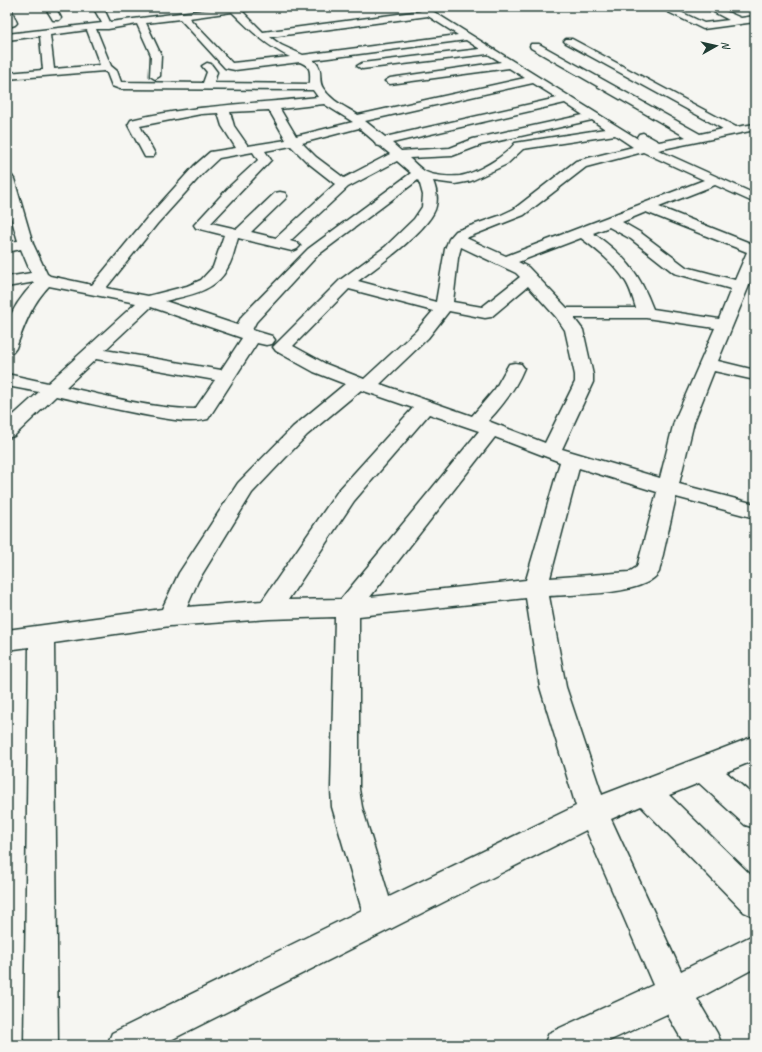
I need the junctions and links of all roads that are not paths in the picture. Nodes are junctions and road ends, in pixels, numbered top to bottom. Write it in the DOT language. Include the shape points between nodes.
graph roads {
  1 [pos="50,7"];
  2 [pos="663,7"];
  3 [pos="709,7"];
  4 [pos="233,8"];
  5 [pos="424,10"];
  6 [pos="7,11"];
  7 [pos="101,11"];
  8 [pos="182,16"];
  9 [pos="56,18"];
  10 [pos="755,19"];
  11 [pos="256,21"];
  12 [pos="740,21"];
  13 [pos="141,22"];
  14 [pos="13,23"];
  15 [pos="448,24"];
  16 [pos="108,26"];
  17 [pos="432,26"];
  18 [pos="91,28"];
  19 [pos="45,33"];
  20 [pos="468,37"];
  21 [pos="7,38"];
  22 [pos="569,41"];
  23 [pos="535,46"];
  24 [pos="496,51"];
  25 [pos="273,63"];
  26 [pos="512,64"];
  27 [pos="315,65"];
  28 [pos="207,66"];
  29 [pos="350,66"];
  30 [pos="106,68"];
  31 [pos="49,72"];
  32 [pos="7,76"];
  33 [pos="155,76"];
  34 [pos="536,79"];
  35 [pos="390,81"];
  36 [pos="666,83"];
  37 [pos="651,86"];
  38 [pos="206,87"];
  39 [pos="283,88"];
  40 [pos="616,92"];
  41 [pos="321,93"];
  42 [pos="601,94"];
  43 [pos="577,98"];
  44 [pos="272,106"];
  45 [pos="223,110"];
  46 [pos="594,116"];
  47 [pos="359,122"];
  48 [pos="616,131"];
  49 [pos="735,131"];
  50 [pos="754,132"];
  51 [pos="698,138"];
  52 [pos="294,142"];
  53 [pos="380,142"];
  54 [pos="644,148"];
  55 [pos="251,150"];
  56 [pos="149,154"];
  57 [pos="398,155"];
  58 [pos="658,156"];
  59 [pos="419,174"];
  60 [pos="714,181"];
  61 [pos="343,184"];
  62 [pos="8,187"];
  63 [pos="280,196"];
  64 [pos="755,199"];
  65 [pos="646,207"];
  66 [pos="12,216"];
  67 [pos="610,221"];
  68 [pos="583,232"];
  69 [pos="236,233"];
  70 [pos="456,239"];
  71 [pos="279,243"];
  72 [pos="26,244"];
  73 [pos="7,248"];
  74 [pos="755,251"];
  75 [pos="313,252"];
  76 [pos="505,262"];
  77 [pos="751,272"];
  78 [pos="42,278"];
  79 [pos="529,278"];
  80 [pos="7,282"];
  81 [pos="346,283"];
  82 [pos="742,287"];
  83 [pos="96,290"];
  84 [pos="148,301"];
  85 [pos="443,306"];
  86 [pos="562,313"];
  87 [pos="646,313"];
  88 [pos="725,325"];
  89 [pos="248,333"];
  90 [pos="282,347"];
  91 [pos="7,348"];
  92 [pos="92,353"];
  93 [pos="708,364"];
  94 [pos="515,368"];
  95 [pos="755,375"];
  96 [pos="225,376"];
  97 [pos="7,380"];
  98 [pos="363,385"];
  99 [pos="50,391"];
  100 [pos="425,407"];
  101 [pos="483,427"];
  102 [pos="7,432"];
  103 [pos="561,456"];
  104 [pos="668,488"];
  105 [pos="755,511"];
  106 [pos="536,588"];
  107 [pos="347,608"];
  108 [pos="269,610"];
  109 [pos="170,617"];
  110 [pos="42,634"];
  111 [pos="7,640"];
  112 [pos="755,748"];
  113 [pos="703,769"];
  114 [pos="645,791"];
  115 [pos="593,812"];
  116 [pos="755,815"];
  117 [pos="755,901"];
  118 [pos="380,918"];
  119 [pos="755,950"];
  120 [pos="674,993"];
  121 [pos="41,1045"];
  122 [pos="124,1045"];
  123 [pos="561,1045"];
  124 [pos="705,1045"];
  1 -- 9 [label="street"];
  2 -- 12 [label="street" via="702,26"];
  3 -- 12 [label="street"];
  4 -- 8 [label="street"];
  4 -- 11 [label="street"];
  5 -- 11 [label="street"];
  5 -- 15 [label="street"];
  6 -- 14 [label="street"];
  7 -- 16 [label="street"];
  8 -- 13 [label="street"];
  8 -- 25 [label="street" via="229,66"];
  10 -- 12 [label="street"];
  11 -- 27 [label="street" via="285,46"];
  13 -- 16 [label="street"];
  13 -- 33 [label="street" via="156,55"];
  15 -- 17 [label="street"];
  15 -- 20 [label="street"];
  16 -- 18 [label="street"];
  18 -- 19 [label="street"];
  18 -- 30 [label="street"];
  19 -- 21 [label="street"];
  19 -- 31 [label="street"];
  20 -- 24 [label="street"];
  20 -- 27 [label="street"];
  22 -- 37 [label="street"];
  23 -- 40 [label="street"];
  24 -- 26 [label="street"];
  24 -- 29 [label="street"];
  24 -- 43 [label="street"];
  25 -- 27 [label="street"];
  25 -- 39 [label="street"];
  26 -- 34 [label="street"];
  26 -- 35 [label="street"];
  27 -- 41 [label="street"];
  28 -- 38 [label="street" via="212,72 210,83"];
  30 -- 31 [label="street"];
  30 -- 38 [label="street" via="112,71 116,84 120,86"];
  31 -- 32 [label="street"];
  34 -- 43 [label="street"];
  34 -- 47 [label="street"];
  36 -- 37 [label="street"];
  37 -- 40 [label="street"];
  37 -- 49 [label="street"];
  38 -- 39 [label="street"];
  39 -- 41 [label="street"];
  40 -- 42 [label="street"];
  40 -- 51 [label="street"];
  41 -- 44 [label="street"];
  41 -- 47 [label="street"];
  43 -- 46 [label="street"];
  43 -- 51 [label="street" via="657,146"];
  43 -- 53 [label="street"];
  44 -- 45 [label="street"];
  44 -- 52 [label="street" via="284,131"];
  45 -- 55 [label="street" via="228,126"];
  45 -- 56 [label="street" via="201,111 134,123"];
  46 -- 48 [label="street"];
  46 -- 57 [label="street" via="478,142 452,152"];
  47 -- 52 [label="street"];
  47 -- 53 [label="street"];
  48 -- 54 [label="street"];
  48 -- 59 [label="street" via="519,146 510,156 462,180 447,180"];
  49 -- 50 [label="street"];
  49 -- 51 [label="street"];
  50 -- 58 [label="street"];
  52 -- 55 [label="street"];
  52 -- 61 [label="street" via="313,163"];
  53 -- 57 [label="street"];
  54 -- 58 [label="street"];
  54 -- 70 [label="street" via="581,164 519,212 467,231"];
  55 -- 69 [label="street" via="263,156 265,160 201,225"];
  55 -- 83 [label="street" via="218,154 210,159 152,221"];
  57 -- 59 [label="street"];
  57 -- 61 [label="street"];
  58 -- 60 [label="street"];
  59 -- 75 [label="street"];
  59 -- 81 [label="street" via="427,183 430,195 429,207 419,222 390,250"];
  60 -- 64 [label="street"];
  60 -- 65 [label="street"];
  61 -- 71 [label="street"];
  62 -- 66 [label="street"];
  63 -- 69 [label="street"];
  65 -- 67 [label="street"];
  65 -- 74 [label="street"];
  66 -- 72 [label="street"];
  67 -- 68 [label="street"];
  67 -- 82 [label="street" via="636,236 680,270"];
  68 -- 76 [label="street"];
  68 -- 87 [label="street" via="612,255 626,271 634,282"];
  69 -- 71 [label="street"];
  69 -- 84 [label="street" via="221,267 207,283"];
  70 -- 76 [label="street"];
  70 -- 85 [label="street" via="448,267"];
  71 -- 75 [label="street"];
  72 -- 73 [label="street"];
  72 -- 78 [label="street"];
  74 -- 77 [label="street"];
  75 -- 89 [label="street" via="248,320"];
  76 -- 79 [label="street" via="518,268"];
  77 -- 82 [label="street"];
  78 -- 80 [label="street"];
  78 -- 83 [label="street"];
  78 -- 91 [label="street" via="20,314"];
  79 -- 85 [label="street" via="485,313"];
  79 -- 86 [label="street"];
  81 -- 85 [label="street"];
  81 -- 90 [label="street"];
  82 -- 88 [label="street"];
  83 -- 84 [label="street"];
  84 -- 89 [label="street"];
  84 -- 92 [label="street"];
  85 -- 98 [label="street" via="430,325"];
  86 -- 87 [label="street"];
  86 -- 103 [label="street" via="574,330 584,382"];
  87 -- 88 [label="street"];
  88 -- 93 [label="street"];
  89 -- 90 [label="street"];
  89 -- 96 [label="street"];
  90 -- 98 [label="street" via="320,368"];
  92 -- 96 [label="street"];
  92 -- 99 [label="street"];
  93 -- 95 [label="street"];
  93 -- 104 [label="street" via="684,422"];
  94 -- 101 [label="street"];
  96 -- 99 [label="street" via="200,415 179,415"];
  97 -- 99 [label="street"];
  98 -- 100 [label="street"];
  98 -- 109 [label="street" via="300,431 245,488 187,578"];
  99 -- 102 [label="street"];
  100 -- 101 [label="street"];
  100 -- 108 [label="street" via="346,496"];
  101 -- 103 [label="street"];
  101 -- 107 [label="street"];
  103 -- 104 [label="street"];
  103 -- 106 [label="street"];
  104 -- 105 [label="street"];
  104 -- 106 [label="street" via="647,572 635,579 620,582"];
  106 -- 107 [label="street"];
  106 -- 115 [label="street" via="553,687"];
  107 -- 108 [label="street"];
  107 -- 118 [label="street" via="345,789 347,807"];
  108 -- 109 [label="street"];
  109 -- 110 [label="street"];
  110 -- 111 [label="street"];
  110 -- 121 [label="street"];
  112 -- 113 [label="street"];
  113 -- 114 [label="street"];
  113 -- 116 [label="street"];
  114 -- 115 [label="street"];
  114 -- 117 [label="street"];
  115 -- 118 [label="street"];
  115 -- 120 [label="street"];
  118 -- 122 [label="street"];
  119 -- 120 [label="street"];
  120 -- 123 [label="street"];
  120 -- 124 [label="street"];
}
